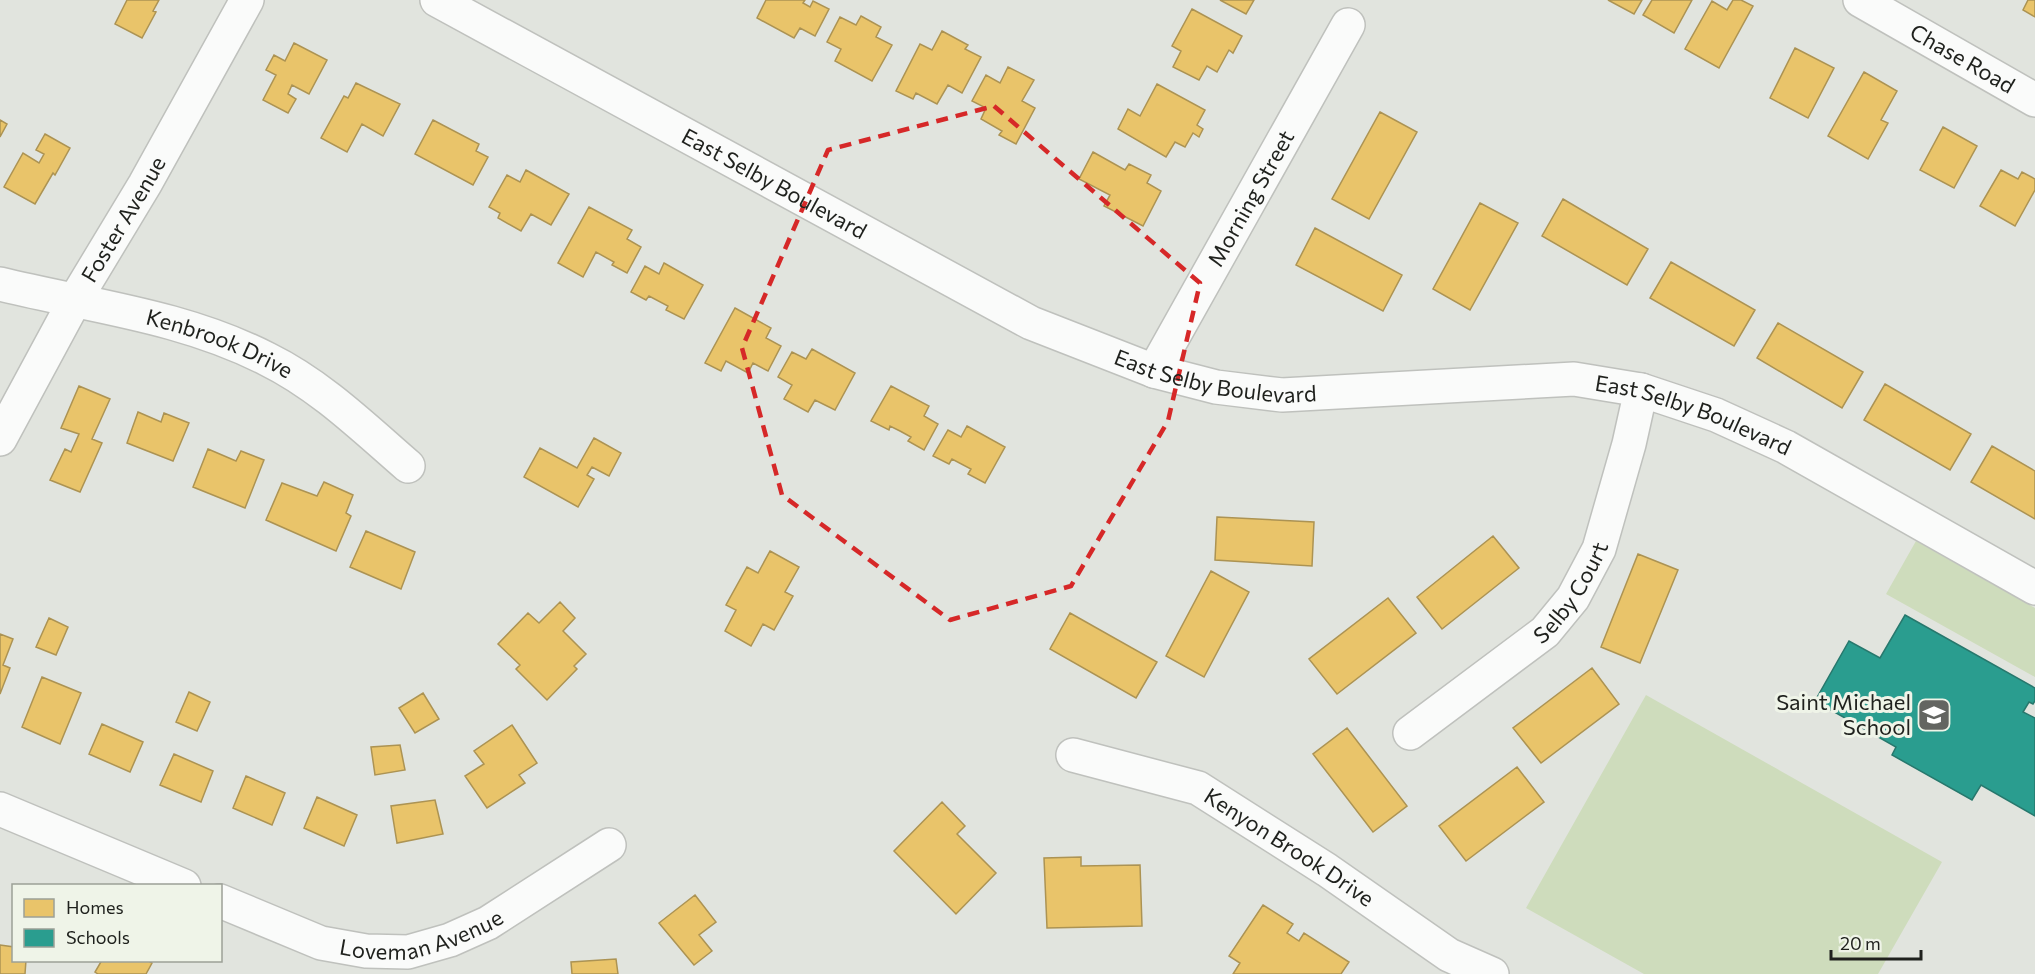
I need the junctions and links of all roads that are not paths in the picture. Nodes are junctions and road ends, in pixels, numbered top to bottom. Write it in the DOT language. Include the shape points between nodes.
graph roads {
  1 [pos="247,0"];
  2 [pos="437,0"];
  3 [pos="1860,0"];
  4 [pos="1348,25"];
  5 [pos="2035,100"];
  6 [pos="0,284"];
  7 [pos="75,300"];
  8 [pos="1154,371"];
  9 [pos="1641,390"];
  10 [pos="0,439"];
  11 [pos="408,466"];
  12 [pos="2035,588"];
  13 [pos="1410,733"];
  14 [pos="1073,755"];
  15 [pos="0,809"];
  16 [pos="609,845"];
  17 [pos="182,884"];
  18 [pos="222,902"];
  19 [pos="1492,974"];
  1 -- 7 [label="street, Foster Avenue" via="145,184"];
  2 -- 8 [label="street, East Selby Boulevard" via="1031,322"];
  3 -- 5 [label="street, Chase Road"];
  4 -- 8 [label="street, Morning Street"];
  6 -- 7 [label="street, Kenbrook Drive"];
  7 -- 10 [label="street, Foster Avenue"];
  7 -- 11 [label="street, Kenbrook Drive" via="196,329 267,359 325,395"];
  8 -- 9 [label="street, East Selby Boulevard" via="1216,387 1282,395 1574,379"];
  9 -- 12 [label="street, East Selby Boulevard" via="1716,415 1786,447"];
  9 -- 13 [label="street, Selby Court" via="1599,549 1573,598 1545,632"];
  14 -- 19 [label="street, Kenyon Brook Drive" via="1198,788 1327,870 1449,955"];
  15 -- 17 [label="street"];
  16 -- 18 [label="street, Loveman Avenue" via="488,922 450,940 408,952 366,951 321,943"];
}
